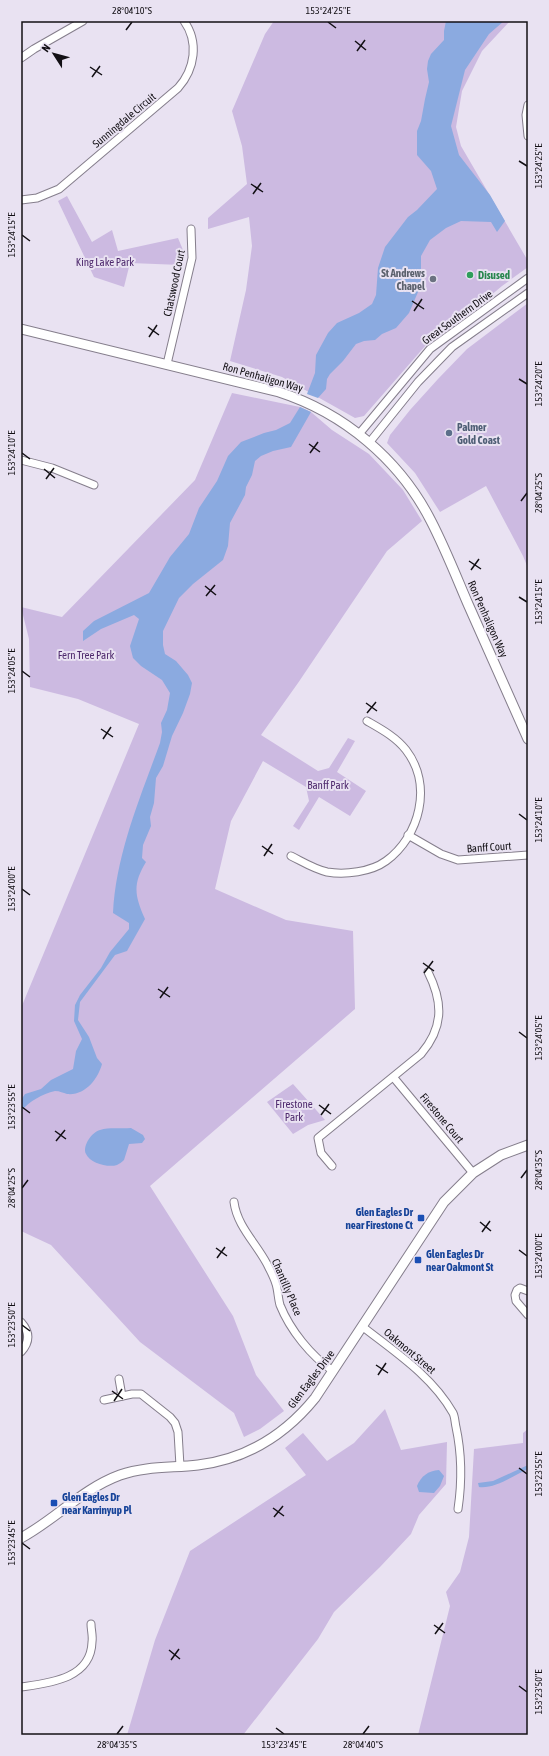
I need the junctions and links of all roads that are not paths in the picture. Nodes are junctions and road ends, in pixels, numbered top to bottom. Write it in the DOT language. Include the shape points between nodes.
graph roads {
  1 [pos="83,21"];
  2 [pos="184,21"];
  3 [pos="21,58"];
  4 [pos="528,105"];
  5 [pos="528,136"];
  6 [pos="21,200"];
  7 [pos="191,229"];
  8 [pos="528,278"];
  9 [pos="528,293"];
  10 [pos="21,329"];
  11 [pos="167,364"];
  12 [pos="359,434"];
  13 [pos="369,443"];
  14 [pos="21,460"];
  15 [pos="94,485"];
  16 [pos="367,721"];
  17 [pos="528,739"];
  18 [pos="408,835"];
  19 [pos="528,855"];
  20 [pos="291,856"];
  21 [pos="428,972"];
  22 [pos="394,1078"];
  23 [pos="528,1145"];
  24 [pos="332,1166"];
  25 [pos="473,1173"];
  26 [pos="234,1202"];
  27 [pos="528,1291"];
  28 [pos="528,1315"];
  29 [pos="21,1322"];
  30 [pos="363,1327"];
  31 [pos="21,1352"];
  32 [pos="333,1371"];
  33 [pos="119,1379"];
  34 [pos="122,1396"];
  35 [pos="104,1400"];
  36 [pos="180,1466"];
  37 [pos="458,1509"];
  38 [pos="21,1538"];
  39 [pos="91,1624"];
  40 [pos="21,1687"];
  1 -- 3 [label="street"];
  2 -- 6 [label="street, Sunningdale Circuit" via="189,29 194,51 189,72 178,88 59,189 37,198"];
  4 -- 5 [label="street"];
  7 -- 11 [label="street, Chatswood Court" via="192,258"];
  8 -- 12 [label="street, Great Southern Drive" via="430,349"];
  9 -- 13 [label="street, Great Southern Drive" via="452,347 418,382"];
  10 -- 11 [label="street, Ron Penhaligon Way"];
  11 -- 12 [label="street, Ron Penhaligon Way" via="296,397 340,420"];
  12 -- 13 [label="street, Ron Penhaligon Way"];
  13 -- 17 [label="street, Ron Penhaligon Way" via="394,467 431,521"];
  14 -- 15 [label="street" via="52,468"];
  16 -- 18 [label="street" via="398,740 414,764 421,795 420,810"];
  18 -- 19 [label="street, Banff Court" via="441,854 458,860"];
  18 -- 20 [label="street" via="385,861 358,871 327,872"];
  21 -- 22 [label="street" via="435,987 439,1006 438,1025 428,1046"];
  22 -- 24 [label="street" via="318,1138 321,1153"];
  22 -- 25 [label="street, Firestone Court"];
  23 -- 25 [label="street, Glen Eagles Drive" via="501,1155"];
  25 -- 30 [label="street, Glen Eagles Drive" via="444,1202"];
  26 -- 32 [label="street, Chantilly Place" via="241,1224 276,1284 280,1304 294,1330 318,1360"];
  27 -- 28 [label="street" via="520,1288 515,1295 516,1301"];
  29 -- 31 [label="street" via="29,1337 26,1347"];
  30 -- 32 [label="street, Glen Eagles Drive"];
  30 -- 37 [label="street, Oakmont Street" via="408,1361 434,1386 454,1414 460,1447 461,1487"];
  32 -- 36 [label="street, Glen Eagles Drive" via="305,1411 266,1442 228,1459"];
  33 -- 34 [label="street"];
  34 -- 35 [label="street"];
  34 -- 36 [label="street" via="141,1394 172,1420 178,1432"];
  36 -- 38 [label="street, Glen Eagles Drive" via="139,1469 107,1480"];
  39 -- 40 [label="street" via="90,1653 80,1671 68,1677"];
}
